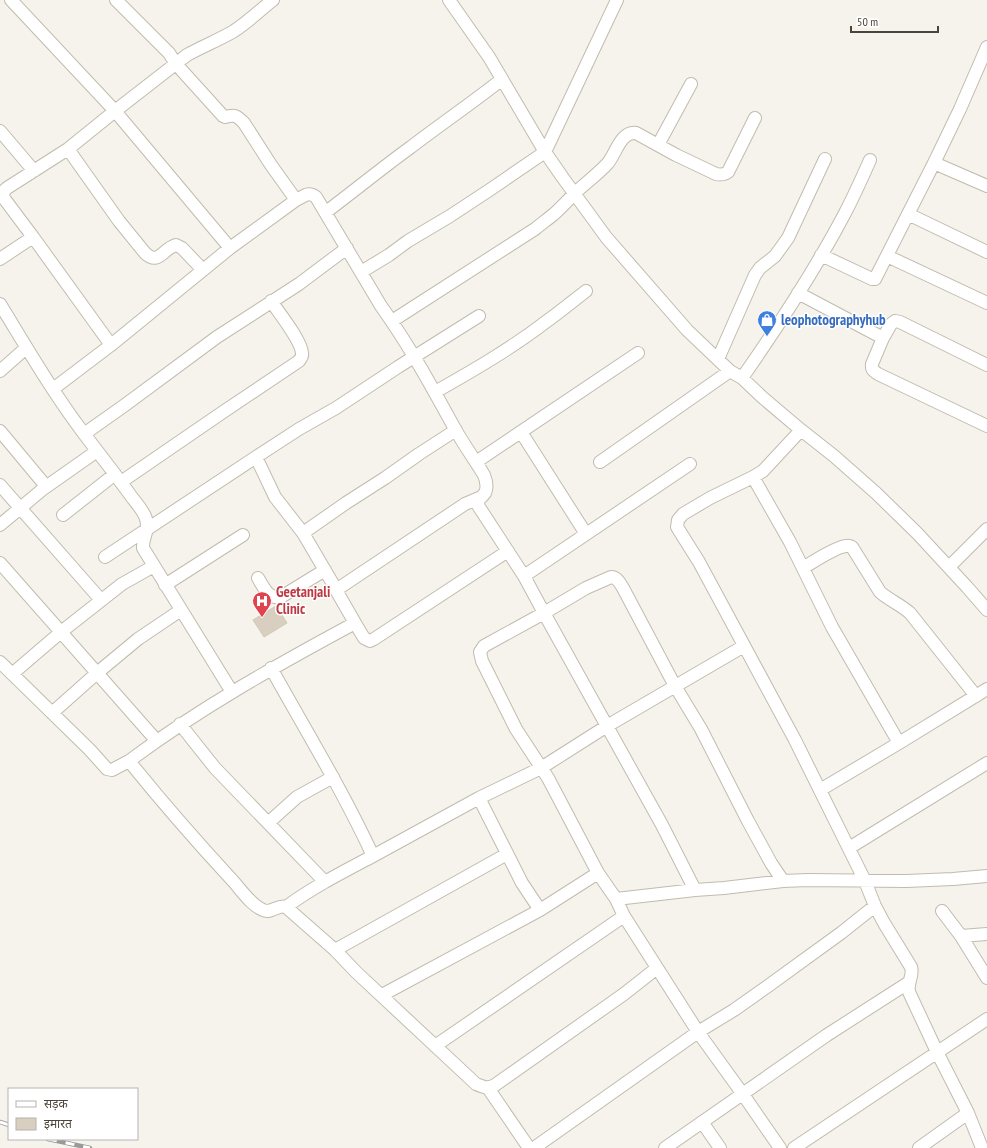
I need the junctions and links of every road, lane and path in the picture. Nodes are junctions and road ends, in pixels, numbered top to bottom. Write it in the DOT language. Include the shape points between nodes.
graph roads {
  1 [pos="11,0"];
  2 [pos="116,0"];
  3 [pos="273,0"];
  4 [pos="449,0"];
  5 [pos="617,0"];
  6 [pos="987,47"];
  7 [pos="176,64"];
  8 [pos="501,80"];
  9 [pos="691,84"];
  10 [pos="115,111"];
  11 [pos="755,118"];
  12 [pos="0,131"];
  13 [pos="658,146"];
  14 [pos="68,149"];
  15 [pos="545,152"];
  16 [pos="825,159"];
  17 [pos="870,160"];
  18 [pos="934,163"];
  19 [pos="34,171"];
  20 [pos="987,186"];
  21 [pos="574,194"];
  22 [pos="296,200"];
  23 [pos="326,212"];
  24 [pos="908,214"];
  25 [pos="33,236"];
  26 [pos="230,248"];
  27 [pos="347,248"];
  28 [pos="987,252"];
  29 [pos="821,255"];
  30 [pos="887,256"];
  31 [pos="0,259"];
  32 [pos="203,270"];
  33 [pos="361,272"];
  34 [pos="586,291"];
  35 [pos="798,293"];
  36 [pos="271,302"];
  37 [pos="0,304"];
  38 [pos="987,304"];
  39 [pos="479,316"];
  40 [pos="392,321"];
  41 [pos="883,338"];
  42 [pos="111,345"];
  43 [pos="26,348"];
  44 [pos="638,353"];
  45 [pos="414,357"];
  46 [pos="718,359"];
  47 [pos="987,366"];
  48 [pos="0,371"];
  49 [pos="730,371"];
  50 [pos="742,378"];
  51 [pos="53,389"];
  52 [pos="435,392"];
  53 [pos="987,426"];
  54 [pos="456,430"];
  55 [pos="801,430"];
  56 [pos="0,431"];
  57 [pos="521,432"];
  58 [pos="84,434"];
  59 [pos="97,451"];
  60 [pos="256,457"];
  61 [pos="476,462"];
  62 [pos="600,462"];
  63 [pos="690,464"];
  64 [pos="753,477"];
  65 [pos="118,478"];
  66 [pos="0,485"];
  67 [pos="43,489"];
  68 [pos="479,498"];
  69 [pos="21,509"];
  70 [pos="63,515"];
  71 [pos="0,525"];
  72 [pos="148,528"];
  73 [pos="987,529"];
  74 [pos="303,533"];
  75 [pos="586,534"];
  76 [pos="243,535"];
  77 [pos="508,551"];
  78 [pos="105,557"];
  79 [pos="0,563"];
  80 [pos="154,566"];
  81 [pos="949,567"];
  82 [pos="803,568"];
  83 [pos="324,570"];
  84 [pos="524,576"];
  85 [pos="258,578"];
  86 [pos="165,585"];
  87 [pos="336,590"];
  88 [pos="101,600"];
  89 [pos="181,610"];
  90 [pos="987,610"];
  91 [pos="544,613"];
  92 [pos="355,623"];
  93 [pos="61,632"];
  94 [pos="744,646"];
  95 [pos="0,662"];
  96 [pos="272,668"];
  97 [pos="97,673"];
  98 [pos="12,674"];
  99 [pos="675,686"];
  100 [pos="987,689"];
  101 [pos="232,692"];
  102 [pos="976,696"];
  103 [pos="52,713"];
  104 [pos="180,724"];
  105 [pos="607,726"];
  106 [pos="156,740"];
  107 [pos="899,743"];
  108 [pos="129,761"];
  109 [pos="987,763"];
  110 [pos="541,768"];
  111 [pos="334,777"];
  112 [pos="820,790"];
  113 [pos="479,798"];
  114 [pos="268,823"];
  115 [pos="849,848"];
  116 [pos="507,854"];
  117 [pos="373,856"];
  118 [pos="598,873"];
  119 [pos="987,876"];
  120 [pos="783,881"];
  121 [pos="865,881"];
  122 [pos="325,882"];
  123 [pos="695,890"];
  124 [pos="616,899"];
  125 [pos="875,906"];
  126 [pos="286,907"];
  127 [pos="540,910"];
  128 [pos="942,911"];
  129 [pos="624,916"];
  130 [pos="987,934"];
  131 [pos="961,936"];
  132 [pos="335,950"];
  133 [pos="657,968"];
  134 [pos="987,978"];
  135 [pos="908,983"];
  136 [pos="382,995"];
  137 [pos="987,1019"];
  138 [pos="698,1032"];
  139 [pos="435,1046"];
  140 [pos="937,1052"];
  141 [pos="488,1088"];
  142 [pos="742,1093"];
  143 [pos="968,1113"];
  144 [pos="702,1122"];
  145 [pos="529,1148"];
  146 [pos="534,1148"];
  147 [pos="665,1148"];
  148 [pos="720,1148"];
  149 [pos="780,1148"];
  150 [pos="794,1148"];
  151 [pos="919,1148"];
  152 [pos="982,1148"];
  1 -- 10 [label="street"];
  2 -- 7 [label="street"];
  3 -- 7 [label="street" via="236,30 192,52"];
  4 -- 8 [label="street" via="489,57"];
  5 -- 15 [label="street"];
  6 -- 18 [label="street"];
  7 -- 10 [label="street"];
  7 -- 22 [label="street" via="223,116 235,115 240,118"];
  8 -- 15 [label="street"];
  8 -- 23 [label="street"];
  9 -- 13 [label="street"];
  10 -- 14 [label="street"];
  10 -- 26 [label="street"];
  11 -- 13 [label="street" via="725,174 716,174"];
  12 -- 19 [label="street"];
  13 -- 21 [label="street" via="636,132 631,132 624,137 606,165"];
  14 -- 19 [label="street"];
  14 -- 32 [label="street" via="149,257 153,259 176,245"];
  15 -- 21 [label="street"];
  15 -- 33 [label="street" via="491,190"];
  16 -- 46 [label="street" via="788,238 776,256 755,275"];
  17 -- 29 [label="street" via="845,213"];
  18 -- 20 [label="street"];
  18 -- 24 [label="street"];
  19 -- 25 [label="street" via="7,188 3,197"];
  21 -- 40 [label="street" via="535,229"];
  21 -- 46 [label="street" via="606,237 687,330"];
  22 -- 23 [label="street" via="311,194"];
  22 -- 26 [label="street"];
  23 -- 27 [label="street"];
  24 -- 28 [label="street"];
  24 -- 30 [label="street"];
  25 -- 31 [label="street"];
  25 -- 42 [label="street"];
  26 -- 32 [label="street"];
  27 -- 33 [label="street"];
  27 -- 36 [label="street"];
  29 -- 30 [label="street" via="872,279 878,275"];
  29 -- 35 [label="street"];
  30 -- 38 [label="street"];
  32 -- 42 [label="street"];
  33 -- 40 [label="street"];
  34 -- 52 [label="street" via="518,342"];
  35 -- 41 [label="street"];
  35 -- 50 [label="street"];
  36 -- 58 [label="street" via="217,337"];
  36 -- 65 [label="street" via="293,333 302,352 299,361"];
  37 -- 43 [label="street"];
  39 -- 45 [label="street"];
  40 -- 45 [label="street"];
  41 -- 47 [label="street" via="890,324 900,322"];
  41 -- 53 [label="street" via="872,364 873,371"];
  42 -- 51 [label="street"];
  43 -- 48 [label="street"];
  43 -- 51 [label="street"];
  44 -- 57 [label="street"];
  45 -- 52 [label="street"];
  45 -- 60 [label="street"];
  46 -- 49 [label="street"];
  49 -- 50 [label="street"];
  49 -- 62 [label="street"];
  50 -- 55 [label="street"];
  51 -- 58 [label="street"];
  52 -- 54 [label="street"];
  54 -- 61 [label="street"];
  54 -- 74 [label="street"];
  55 -- 64 [label="street" via="763,471"];
  55 -- 81 [label="street" via="876,493"];
  56 -- 67 [label="street" via="45,485"];
  57 -- 61 [label="street"];
  57 -- 75 [label="street"];
  58 -- 59 [label="street"];
  59 -- 65 [label="street"];
  59 -- 67 [label="street"];
  60 -- 72 [label="street"];
  60 -- 74 [label="street" via="275,497"];
  61 -- 68 [label="street" via="486,481 485,493"];
  63 -- 75 [label="street"];
  64 -- 82 [label="street"];
  64 -- 94 [label="street" via="683,514 677,524"];
  65 -- 70 [label="street"];
  65 -- 72 [label="street" via="146,516"];
  66 -- 69 [label="street"];
  67 -- 69 [label="street"];
  68 -- 77 [label="street" via="479,507"];
  68 -- 87 [label="street" via="465,504"];
  69 -- 71 [label="street"];
  69 -- 88 [label="street"];
  72 -- 78 [label="street"];
  72 -- 80 [label="street" via="143,548"];
  73 -- 81 [label="street"];
  74 -- 83 [label="street"];
  75 -- 84 [label="street"];
  76 -- 86 [label="street"];
  77 -- 84 [label="street"];
  77 -- 92 [label="street" via="370,641 364,638"];
  79 -- 93 [label="street"];
  80 -- 86 [label="street"];
  80 -- 88 [label="street" via="122,584"];
  81 -- 90 [label="street"];
  82 -- 102 [label="street" via="845,546 852,547 880,592 910,613"];
  82 -- 107 [label="street" via="832,627"];
  83 -- 85 [label="street" via="276,598 267,592"];
  83 -- 87 [label="street"];
  84 -- 91 [label="street"];
  86 -- 89 [label="street"];
  87 -- 92 [label="street"];
  88 -- 93 [label="street"];
  89 -- 97 [label="street" via="138,639"];
  89 -- 101 [label="street"];
  91 -- 99 [label="street" via="604,579 614,577 623,588"];
  91 -- 105 [label="street"];
  91 -- 110 [label="street" via="484,646 480,652 516,729"];
  92 -- 96 [label="street"];
  93 -- 97 [label="street"];
  93 -- 98 [label="street"];
  94 -- 99 [label="street"];
  94 -- 112 [label="street"];
  95 -- 98 [label="street"];
  96 -- 101 [label="street"];
  96 -- 111 [label="street"];
  97 -- 103 [label="street"];
  97 -- 106 [label="street"];
  98 -- 103 [label="street"];
  99 -- 105 [label="street"];
  99 -- 120 [label="street"];
  100 -- 102 [label="street"];
  101 -- 104 [label="street"];
  102 -- 107 [label="street"];
  103 -- 108 [label="street" via="107,769 112,770"];
  104 -- 106 [label="street"];
  104 -- 114 [label="street" via="215,768"];
  105 -- 110 [label="street"];
  105 -- 123 [label="street"];
  106 -- 108 [label="street"];
  107 -- 112 [label="street"];
  108 -- 126 [label="street" via="254,904 266,912 280,906"];
  109 -- 115 [label="street"];
  110 -- 113 [label="street"];
  110 -- 118 [label="street"];
  111 -- 114 [label="street" via="297,797"];
  111 -- 117 [label="street"];
  112 -- 115 [label="street"];
  113 -- 116 [label="street"];
  113 -- 117 [label="street"];
  114 -- 122 [label="street"];
  115 -- 121 [label="street"];
  116 -- 127 [label="street"];
  116 -- 132 [label="street"];
  117 -- 122 [label="street"];
  118 -- 124 [label="street"];
  118 -- 127 [label="street"];
  119 -- 121 [label="street"];
  120 -- 121 [label="street"];
  120 -- 123 [label="street"];
  121 -- 125 [label="street"];
  122 -- 126 [label="street"];
  123 -- 124 [label="street"];
  124 -- 129 [label="street"];
  125 -- 135 [label="street" via="911,967"];
  125 -- 138 [label="street" via="768,986"];
  126 -- 132 [label="street"];
  127 -- 136 [label="street"];
  128 -- 131 [label="street"];
  129 -- 133 [label="street"];
  129 -- 139 [label="street"];
  130 -- 131 [label="street"];
  131 -- 134 [label="street"];
  132 -- 136 [label="street"];
  133 -- 138 [label="street"];
  133 -- 141 [label="street" via="532,1060"];
  135 -- 140 [label="street" via="909,992"];
  135 -- 142 [label="street"];
  136 -- 139 [label="street"];
  137 -- 140 [label="street"];
  138 -- 142 [label="street"];
  138 -- 146 [label="street"];
  139 -- 141 [label="street" via="476,1084"];
  140 -- 143 [label="street"];
  140 -- 150 [label="street"];
  141 -- 145 [label="street"];
  142 -- 144 [label="street"];
  142 -- 149 [label="street"];
  143 -- 151 [label="street"];
  143 -- 152 [label="street"];
  144 -- 147 [label="street"];
  144 -- 148 [label="street"];
}
